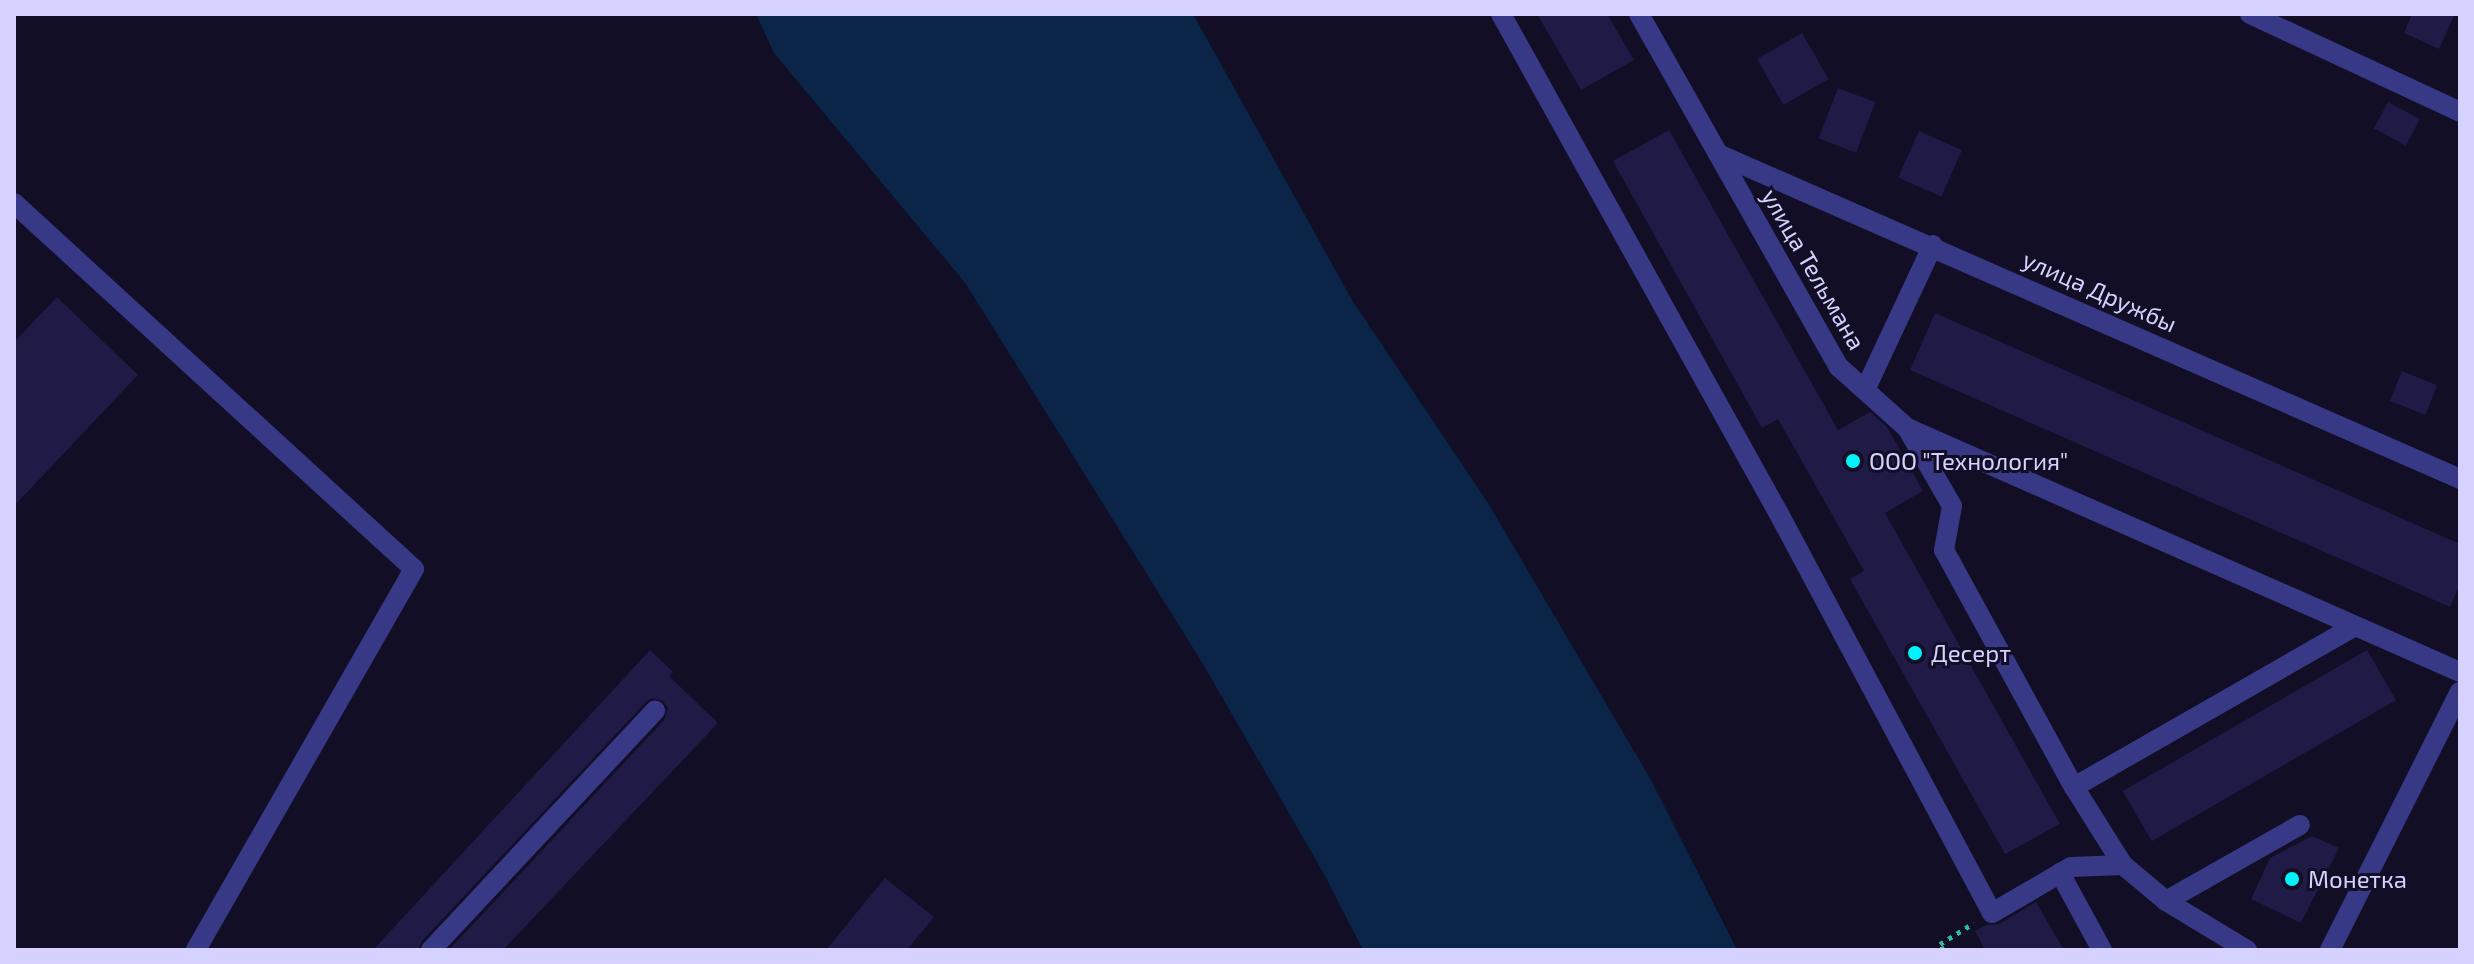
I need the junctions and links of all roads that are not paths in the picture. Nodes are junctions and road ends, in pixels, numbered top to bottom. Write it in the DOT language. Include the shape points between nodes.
graph roads {
  1 [pos="1501,14"];
  2 [pos="1639,14"];
  3 [pos="2250,14"];
  4 [pos="2460,112"];
  5 [pos="1718,154"];
  6 [pos="14,203"];
  7 [pos="1933,245"];
  8 [pos="1865,390"];
  9 [pos="1907,428"];
  10 [pos="2460,479"];
  11 [pos="2353,627"];
  12 [pos="2460,672"];
  13 [pos="2460,692"];
  14 [pos="655,711"];
  15 [pos="2074,787"];
  16 [pos="2300,825"];
  17 [pos="2123,865"];
  18 [pos="2060,873"];
  19 [pos="2166,901"];
  20 [pos="196,950"];
  21 [pos="431,950"];
  22 [pos="2102,950"];
  23 [pos="2247,950"];
  24 [pos="2330,950"];
  1 -- 18 [label="street" via="1779,514 1992,913"];
  2 -- 5 [label="street, улица Тельмана"];
  3 -- 4 [label="street"];
  5 -- 7 [label="street, улица Дружбы"];
  5 -- 8 [label="street, улица Тельмана" via="1839,367"];
  6 -- 20 [label="street" via="414,569"];
  7 -- 8 [label="street"];
  7 -- 10 [label="street, улица Дружбы"];
  8 -- 9 [label="street, улица Тельмана"];
  9 -- 11 [label="street"];
  9 -- 15 [label="street, улица Тельмана" via="1952,506 1944,550"];
  11 -- 12 [label="street"];
  11 -- 15 [label="street"];
  13 -- 24 [label="street"];
  14 -- 21 [label="street"];
  15 -- 17 [label="street, улица Тельмана"];
  16 -- 19 [label="street"];
  17 -- 18 [label="street" via="2071,867"];
  17 -- 19 [label="street, улица Тельмана"];
  18 -- 22 [label="street"];
  19 -- 23 [label="street, улица Тельмана"];
}
